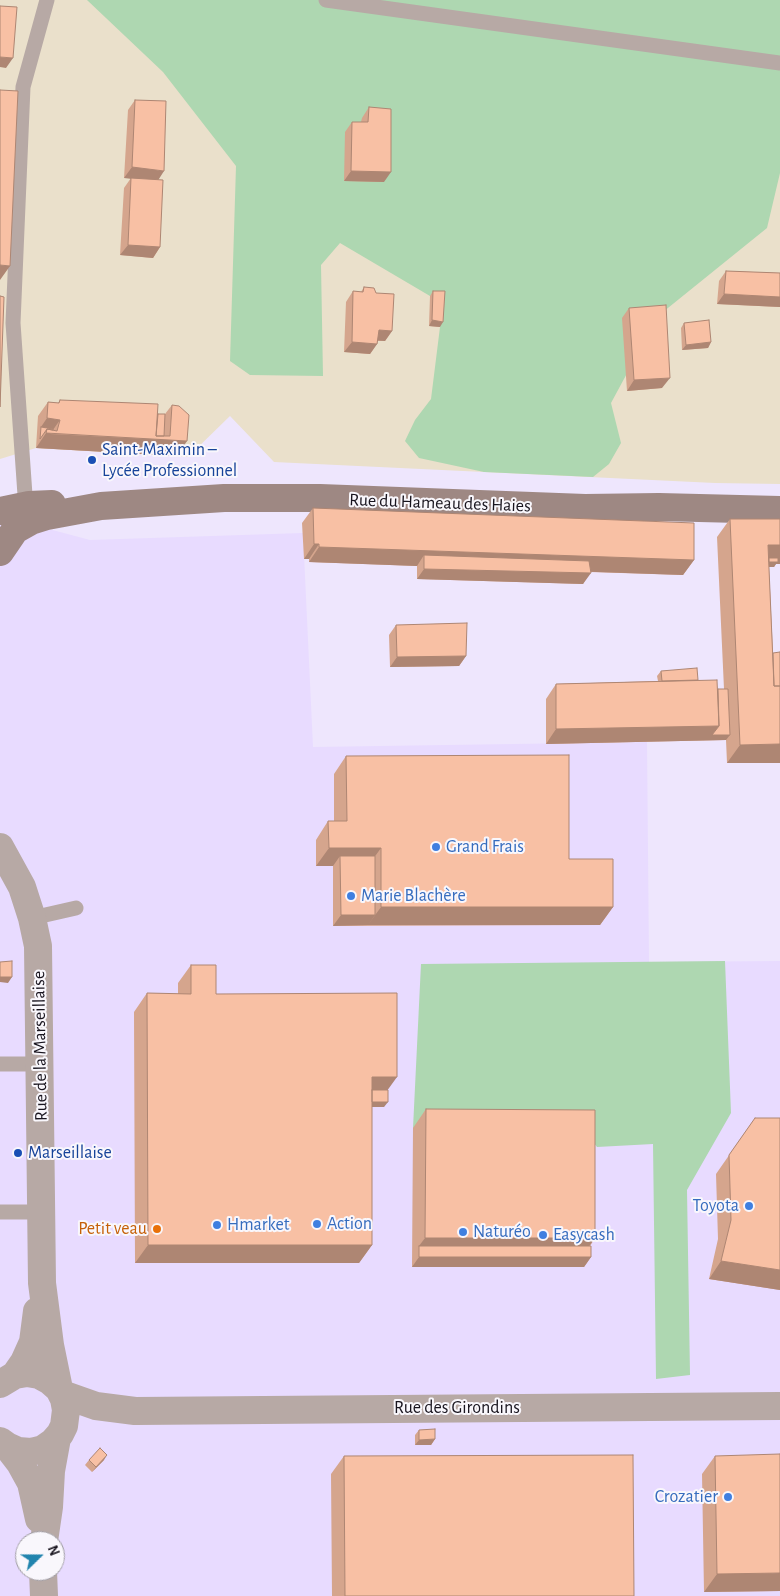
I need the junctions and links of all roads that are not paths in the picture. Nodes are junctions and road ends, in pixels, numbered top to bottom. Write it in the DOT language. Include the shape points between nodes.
graph roads {
  1 [pos="47,0"];
  2 [pos="326,0"];
  3 [pos="780,63"];
  4 [pos="780,510"];
  5 [pos="0,511"];
  6 [pos="28,513"];
  7 [pos="0,552"];
  8 [pos="0,847"];
  9 [pos="76,908"];
  10 [pos="32,918"];
  11 [pos="0,1064"];
  12 [pos="40,1064"];
  13 [pos="0,1212"];
  14 [pos="42,1212"];
  15 [pos="42,1283"];
  16 [pos="8,1379"];
  17 [pos="60,1392"];
  18 [pos="780,1406"];
  19 [pos="134,1411"];
  20 [pos="59,1434"];
  21 [pos="3,1444"];
  22 [pos="41,1531"];
  23 [pos="45,1531"];
  24 [pos="43,1581"];
  25 [pos="44,1596"];
  1 -- 6 [label="lane" via="23,87 13,323"];
  2 -- 3 [label="lane"];
  4 -- 6 [label="street, Rue du Hameau des Haies" via="224,498 101,506 53,504"];
  5 -- 6 [label="street, Rue du Hameau des Haies"];
  6 -- 7 [label="street"];
  8 -- 10 [label="street, Rue de la Marseillaise" via="22,887"];
  9 -- 10 [label="lane"];
  10 -- 12 [label="street, Rue de la Marseillaise" via="39,964"];
  11 -- 12 [label="lane"];
  12 -- 14 [label="street, Rue de la Marseillaise"];
  13 -- 14 [label="lane"];
  14 -- 15 [label="street, Rue de la Marseillaise"];
  15 -- 16 [label="street, Rue de la Marseillaise" via="33,1342 24,1362"];
  15 -- 17 [label="street, Rue de la Marseillaise"];
  16 -- 17 [label="street, Rue des Girondins" via="27,1373 39,1375"];
  17 -- 19 [label="street, Rue des Girondins" via="96,1406"];
  17 -- 20 [label="street, Rue de la Marseillaise" via="66,1410"];
  18 -- 19 [label="street, Rue des Girondins"];
  19 -- 20 [label="street, Rue des Girondins" via="95,1419"];
  20 -- 21 [label="street, Rue des Girondins" via="48,1446 37,1451 24,1452"];
  20 -- 23 [label="street" via="51,1470"];
  21 -- 22 [label="street" via="20,1463 31,1483"];
  24 -- 25 [label="street"];
}
